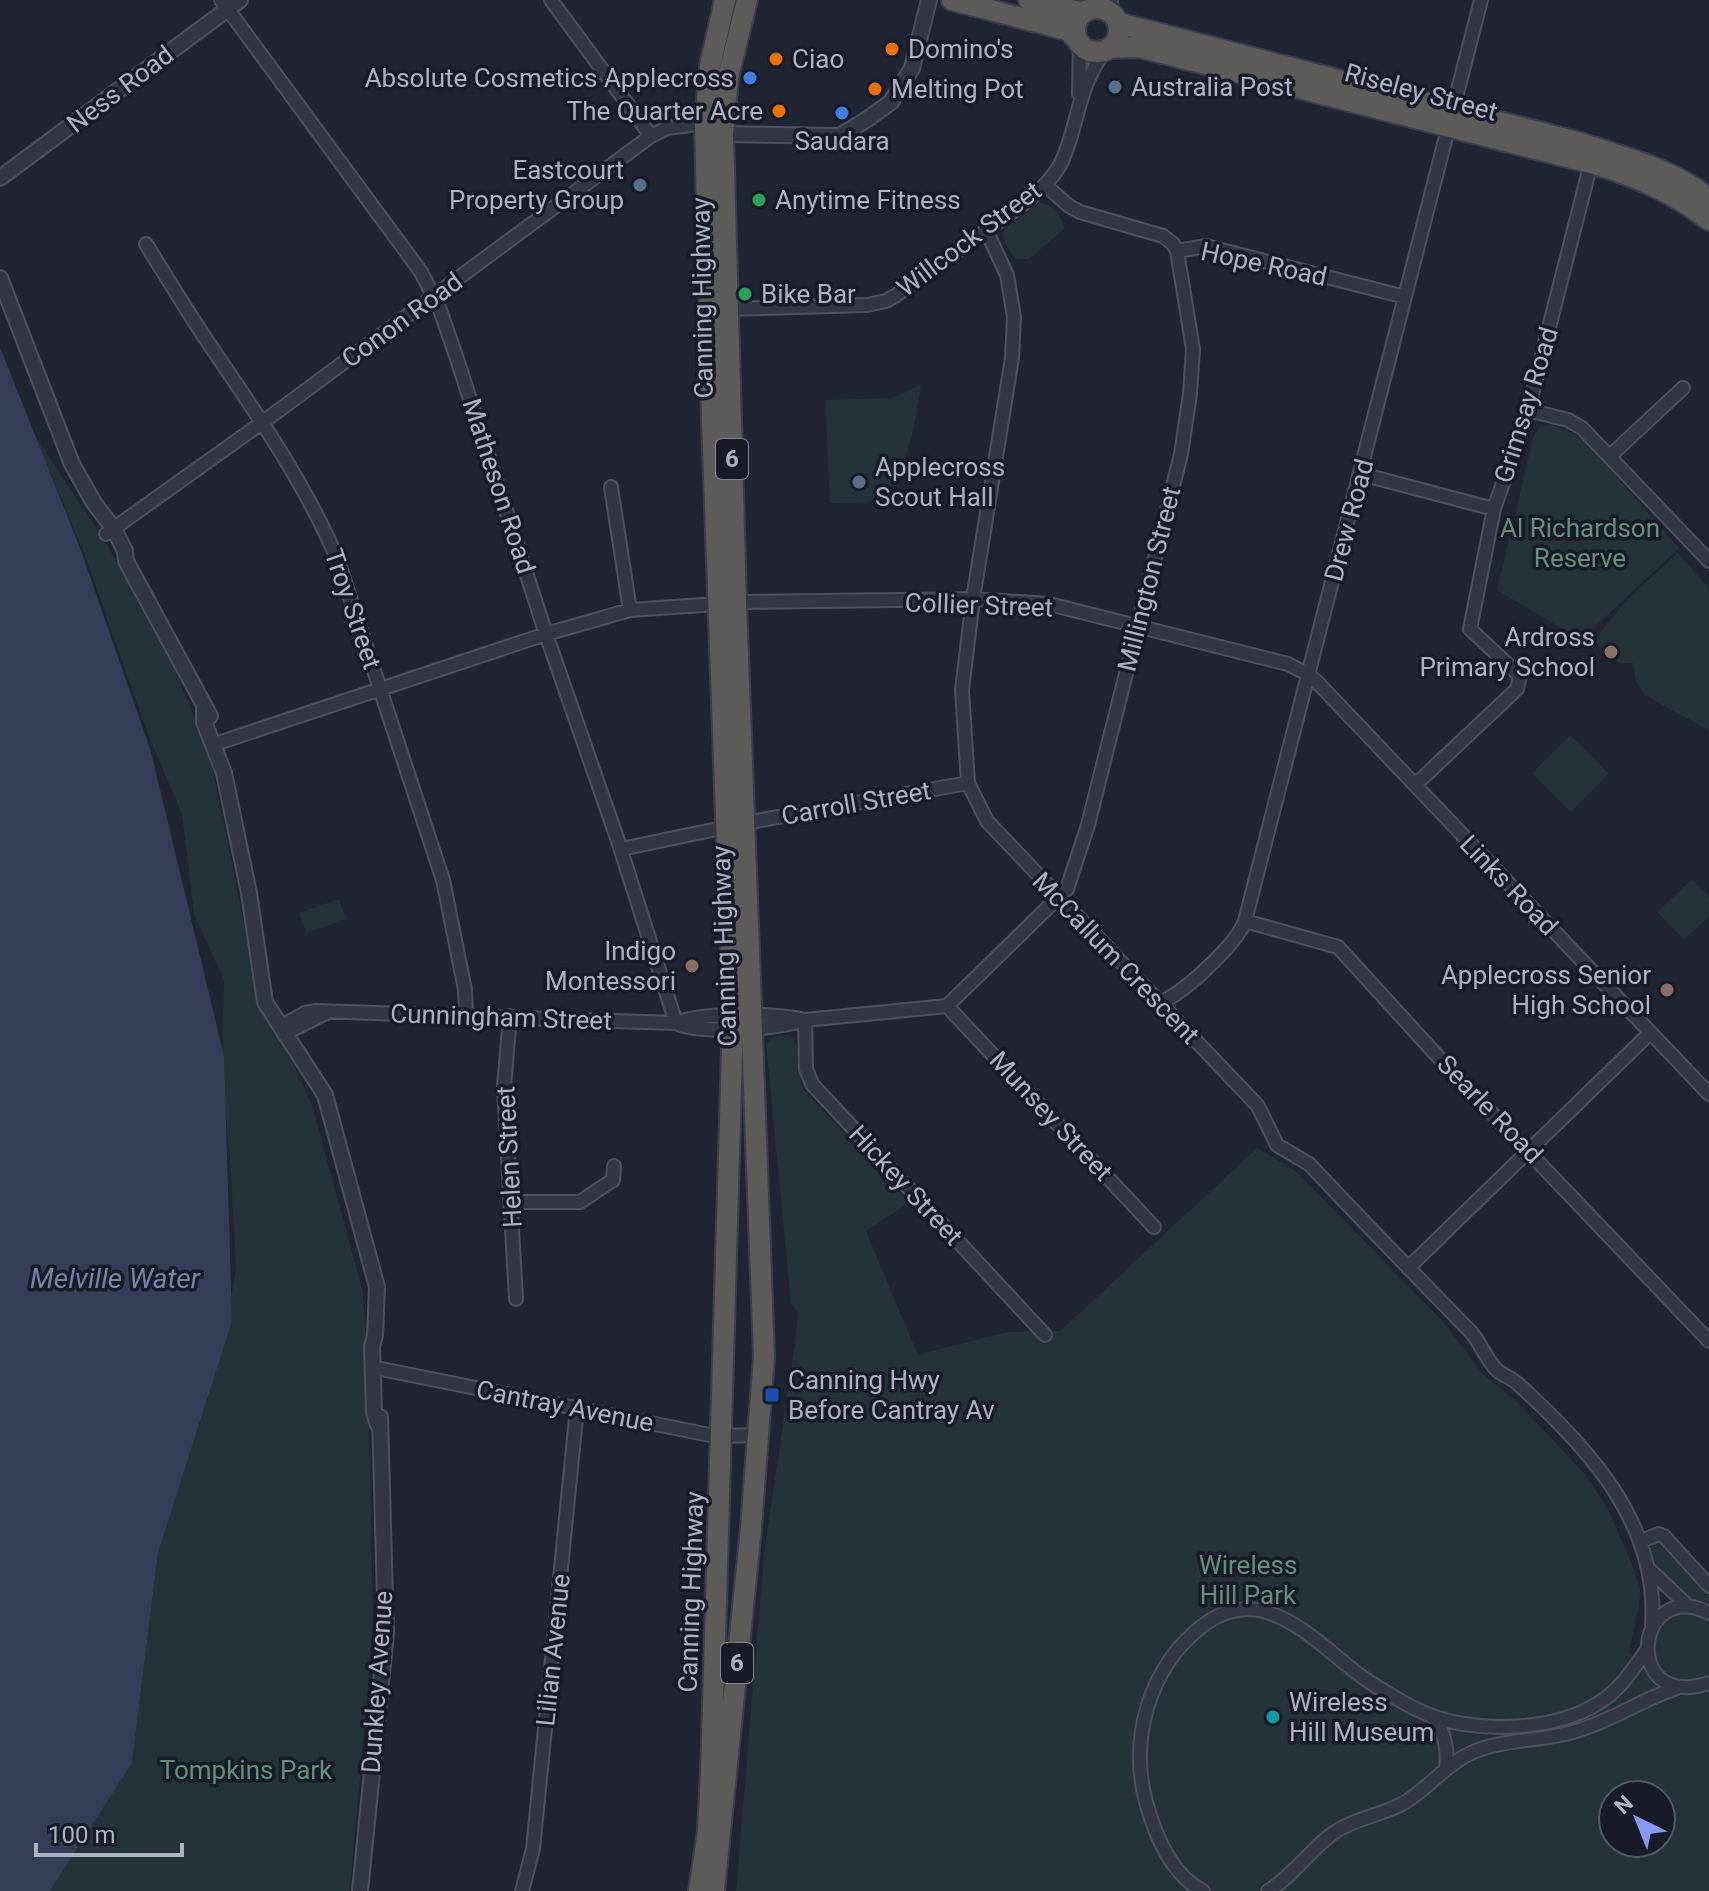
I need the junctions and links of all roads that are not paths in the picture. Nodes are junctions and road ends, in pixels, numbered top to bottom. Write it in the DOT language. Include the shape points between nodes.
graph roads {
  1 [pos="551,0"];
  2 [pos="725,0"];
  3 [pos="747,0"];
  4 [pos="929,0"];
  5 [pos="952,0"];
  6 [pos="1029,0"];
  7 [pos="1481,0"];
  8 [pos="229,3"];
  9 [pos="1089,8"];
  10 [pos="1113,12"];
  11 [pos="1078,41"];
  12 [pos="1107,50"];
  13 [pos="1079,101"];
  14 [pos="1450,118"];
  15 [pos="705,123"];
  16 [pos="723,134"];
  17 [pos="651,136"];
  18 [pos="1591,163"];
  19 [pos="0,178"];
  20 [pos="1045,185"];
  21 [pos="1709,199"];
  22 [pos="1709,220"];
  23 [pos="986,230"];
  24 [pos="146,244"];
  25 [pos="1177,251"];
  26 [pos="0,278"];
  27 [pos="434,297"];
  28 [pos="1405,297"];
  29 [pos="719,310"];
  30 [pos="1683,388"];
  31 [pos="1528,410"];
  32 [pos="263,422"];
  33 [pos="1610,456"];
  34 [pos="1361,474"];
  35 [pos="611,487"];
  36 [pos="1494,509"];
  37 [pos="110,532"];
  38 [pos="1709,561"];
  39 [pos="973,599"];
  40 [pos="727,603"];
  41 [pos="630,610"];
  42 [pos="1137,625"];
  43 [pos="546,634"];
  44 [pos="1309,675"];
  45 [pos="381,690"];
  46 [pos="216,743"];
  47 [pos="968,783"];
  48 [pos="1415,785"];
  49 [pos="736,825"];
  50 [pos="621,849"];
  51 [pos="1057,897"];
  52 [pos="1245,921"];
  53 [pos="1159,1003"];
  54 [pos="947,1006"];
  55 [pos="466,1014"];
  56 [pos="510,1016"];
  57 [pos="805,1020"];
  58 [pos="743,1022"];
  59 [pos="676,1023"];
  60 [pos="286,1028"];
  61 [pos="1650,1033"];
  62 [pos="1709,1094"];
  63 [pos="1528,1149"];
  64 [pos="614,1166"];
  65 [pos="511,1202"];
  66 [pos="1154,1227"];
  67 [pos="1408,1268"];
  68 [pos="516,1299"];
  69 [pos="1045,1335"];
  70 [pos="1709,1341"];
  71 [pos="377,1370"];
  72 [pos="577,1408"];
  73 [pos="758,1435"];
  74 [pos="721,1436"];
  75 [pos="1640,1542"];
  76 [pos="1650,1570"];
  77 [pos="1709,1586"];
  78 [pos="1688,1606"];
  79 [pos="1709,1613"];
  80 [pos="1652,1625"];
  81 [pos="1646,1651"];
  82 [pos="1709,1683"];
  83 [pos="1677,1688"];
  84 [pos="1433,1716"];
  85 [pos="1446,1768"];
  86 [pos="360,1891"];
  87 [pos="522,1891"];
  88 [pos="699,1891"];
  89 [pos="714,1891"];
  90 [pos="1203,1891"];
  91 [pos="1268,1891"];
  1 -- 17 [label="street"];
  2 -- 15 [label="highway, Canning Highway / 6" via="710,66"];
  3 -- 16 [label="highway, Canning Highway / 6" via="728,78"];
  4 -- 16 [label="street" via="912,68 891,102 869,118 840,136"];
  5 -- 11 [label="highway, Riseley Street" via="1067,30"];
  6 -- 9 [label="highway, Riseley Street"];
  7 -- 14 [label="street, Drew Road"];
  8 -- 19 [label="street, Ness Road"];
  8 -- 27 [label="street, Matheson Road"];
  9 -- 10 [label="highway, Riseley Street"];
  9 -- 11 [label="highway" via="1077,21"];
  10 -- 12 [label="highway" via="1119,32"];
  10 -- 14 [label="highway, Riseley Street"];
  11 -- 12 [label="highway, Riseley Street" via="1091,51"];
  11 -- 13 [label="street, Willcock Street"];
  12 -- 13 [label="street, Willcock Street"];
  12 -- 14 [label="highway, Riseley Street" via="1139,47"];
  13 -- 20 [label="street, Willcock Street" via="1061,163"];
  14 -- 18 [label="highway, Riseley Street"];
  14 -- 21 [label="highway, Riseley Street" via="1577,142 1646,164"];
  14 -- 28 [label="street, Drew Road"];
  15 -- 17 [label="street, Conon Road" via="667,128"];
  15 -- 29 [label="highway, Canning Highway / 6"];
  16 -- 29 [label="highway, Canning Highway / 6"];
  17 -- 27 [label="street, Conon Road"];
  18 -- 22 [label="highway, Riseley Street" via="1675,195"];
  18 -- 31 [label="street, Grimsay Road"];
  20 -- 23 [label="street, Willcock Street"];
  20 -- 25 [label="street, Hope Road" via="1080,212 1163,236"];
  23 -- 29 [label="street, Willcock Street" via="886,301"];
  23 -- 39 [label="street, McCallum Crescent" via="1007,272 1014,317"];
  24 -- 32 [label="street, Troy Street"];
  25 -- 28 [label="street, Hope Road" via="1206,246"];
  25 -- 42 [label="street, Millington Street" via="1193,349 1190,394 1181,454"];
  26 -- 37 [label="street" via="72,464"];
  27 -- 32 [label="street, Conon Road"];
  27 -- 43 [label="street, Matheson Road"];
  28 -- 34 [label="street, Drew Road"];
  29 -- 40 [label="highway, Canning Highway / 6"];
  30 -- 33 [label="street"];
  31 -- 33 [label="street" via="1576,424"];
  31 -- 36 [label="street, Grimsay Road"];
  32 -- 37 [label="street, Conon Road"];
  32 -- 45 [label="street, Troy Street" via="326,533"];
  33 -- 38 [label="street"];
  34 -- 36 [label="street"];
  34 -- 44 [label="street, Drew Road"];
  35 -- 41 [label="street"];
  36 -- 48 [label="street, Grimsay Road" via="1470,629 1520,676 1517,689"];
  37 -- 46 [label="street" via="184,665 210,717"];
  39 -- 40 [label="street, Collier Street"];
  39 -- 42 [label="street, Collier Street" via="1049,604"];
  39 -- 47 [label="street, McCallum Crescent" via="962,690"];
  40 -- 41 [label="street, Collier Street"];
  40 -- 49 [label="highway, Canning Highway / 6"];
  41 -- 43 [label="street, Collier Street"];
  42 -- 44 [label="street, Collier Street" via="1288,664"];
  42 -- 51 [label="street, Millington Street" via="1080,852 1067,889"];
  43 -- 45 [label="street, Collier Street"];
  43 -- 50 [label="street, Matheson Road"];
  44 -- 48 [label="street, Links Road"];
  44 -- 52 [label="street, Drew Road"];
  45 -- 46 [label="street, Collier Street"];
  45 -- 55 [label="street, Troy Street" via="443,880"];
  46 -- 60 [label="street, Dunkley Avenue" via="226,762 265,1002"];
  47 -- 49 [label="street, Carroll Street"];
  47 -- 51 [label="street, McCallum Crescent" via="987,821"];
  48 -- 61 [label="street, Links Road"];
  49 -- 50 [label="street, Carroll Street"];
  49 -- 58 [label="highway, Canning Highway / 6"];
  50 -- 59 [label="street, Matheson Road"];
  51 -- 53 [label="street, McCallum Crescent"];
  51 -- 54 [label="street"];
  52 -- 53 [label="street, Drew Road" via="1234,941 1173,998"];
  52 -- 63 [label="street, Searle Road" via="1338,947"];
  53 -- 67 [label="street, McCallum Crescent" via="1258,1106 1277,1145 1309,1164"];
  54 -- 57 [label="street, Cunningham Street"];
  54 -- 66 [label="street, Munsey Street"];
  55 -- 56 [label="street, Cunningham Street"];
  55 -- 60 [label="street, Cunningham Street" via="326,1013"];
  56 -- 59 [label="street, Cunningham Street"];
  56 -- 65 [label="street, Helen Street" via="504,1087"];
  57 -- 58 [label="street, Cunningham Street" via="788,1016"];
  57 -- 69 [label="street, Hickey Street" via="806,1069 812,1084"];
  58 -- 59 [label="street, Cunningham Street" via="687,1028"];
  58 -- 73 [label="highway, Canning Highway / 6" via="764,1302"];
  58 -- 74 [label="highway, Canning Highway / 6"];
  60 -- 71 [label="street, Dunkley Avenue" via="325,1095 377,1287"];
  61 -- 62 [label="street, Links Road"];
  61 -- 63 [label="street"];
  63 -- 67 [label="street"];
  63 -- 70 [label="street, Searle Road"];
  64 -- 65 [label="street" via="613,1180 580,1202"];
  65 -- 68 [label="street, Helen Street"];
  67 -- 75 [label="street, McCallum Crescent" via="1474,1335 1497,1370 1516,1382 1594,1462 1620,1498"];
  71 -- 72 [label="street, Cantray Avenue"];
  71 -- 86 [label="street, Dunkley Avenue" via="386,1633"];
  72 -- 74 [label="street, Cantray Avenue"];
  72 -- 87 [label="street, Lilian Avenue" via="533,1849"];
  73 -- 74 [label="street, Cantray Avenue"];
  73 -- 89 [label="highway, Canning Highway / 6"];
  74 -- 88 [label="highway, Canning Highway / 6" via="708,1831"];
  75 -- 76 [label="street, McCallum Crescent"];
  75 -- 77 [label="street" via="1664,1536"];
  76 -- 78 [label="street, McCallum Crescent"];
  76 -- 80 [label="street, McCallum Crescent"];
  78 -- 79 [label="street"];
  78 -- 80 [label="street" via="1674,1608"];
  80 -- 81 [label="street, McCallum Crescent"];
  81 -- 83 [label="street" via="1657,1674"];
  81 -- 84 [label="street" via="1615,1690 1572,1717 1503,1727"];
  82 -- 83 [label="street"];
  83 -- 85 [label="street" via="1577,1731 1493,1745"];
  84 -- 85 [label="street" via="1446,1737"];
  84 -- 90 [label="street" via="1367,1680 1285,1620 1261,1611 1234,1610 1206,1623 1159,1677 1146,1710 1139,1768 1162,1846 1184,1878"];
  85 -- 91 [label="street" via="1399,1805 1332,1834"];
}
